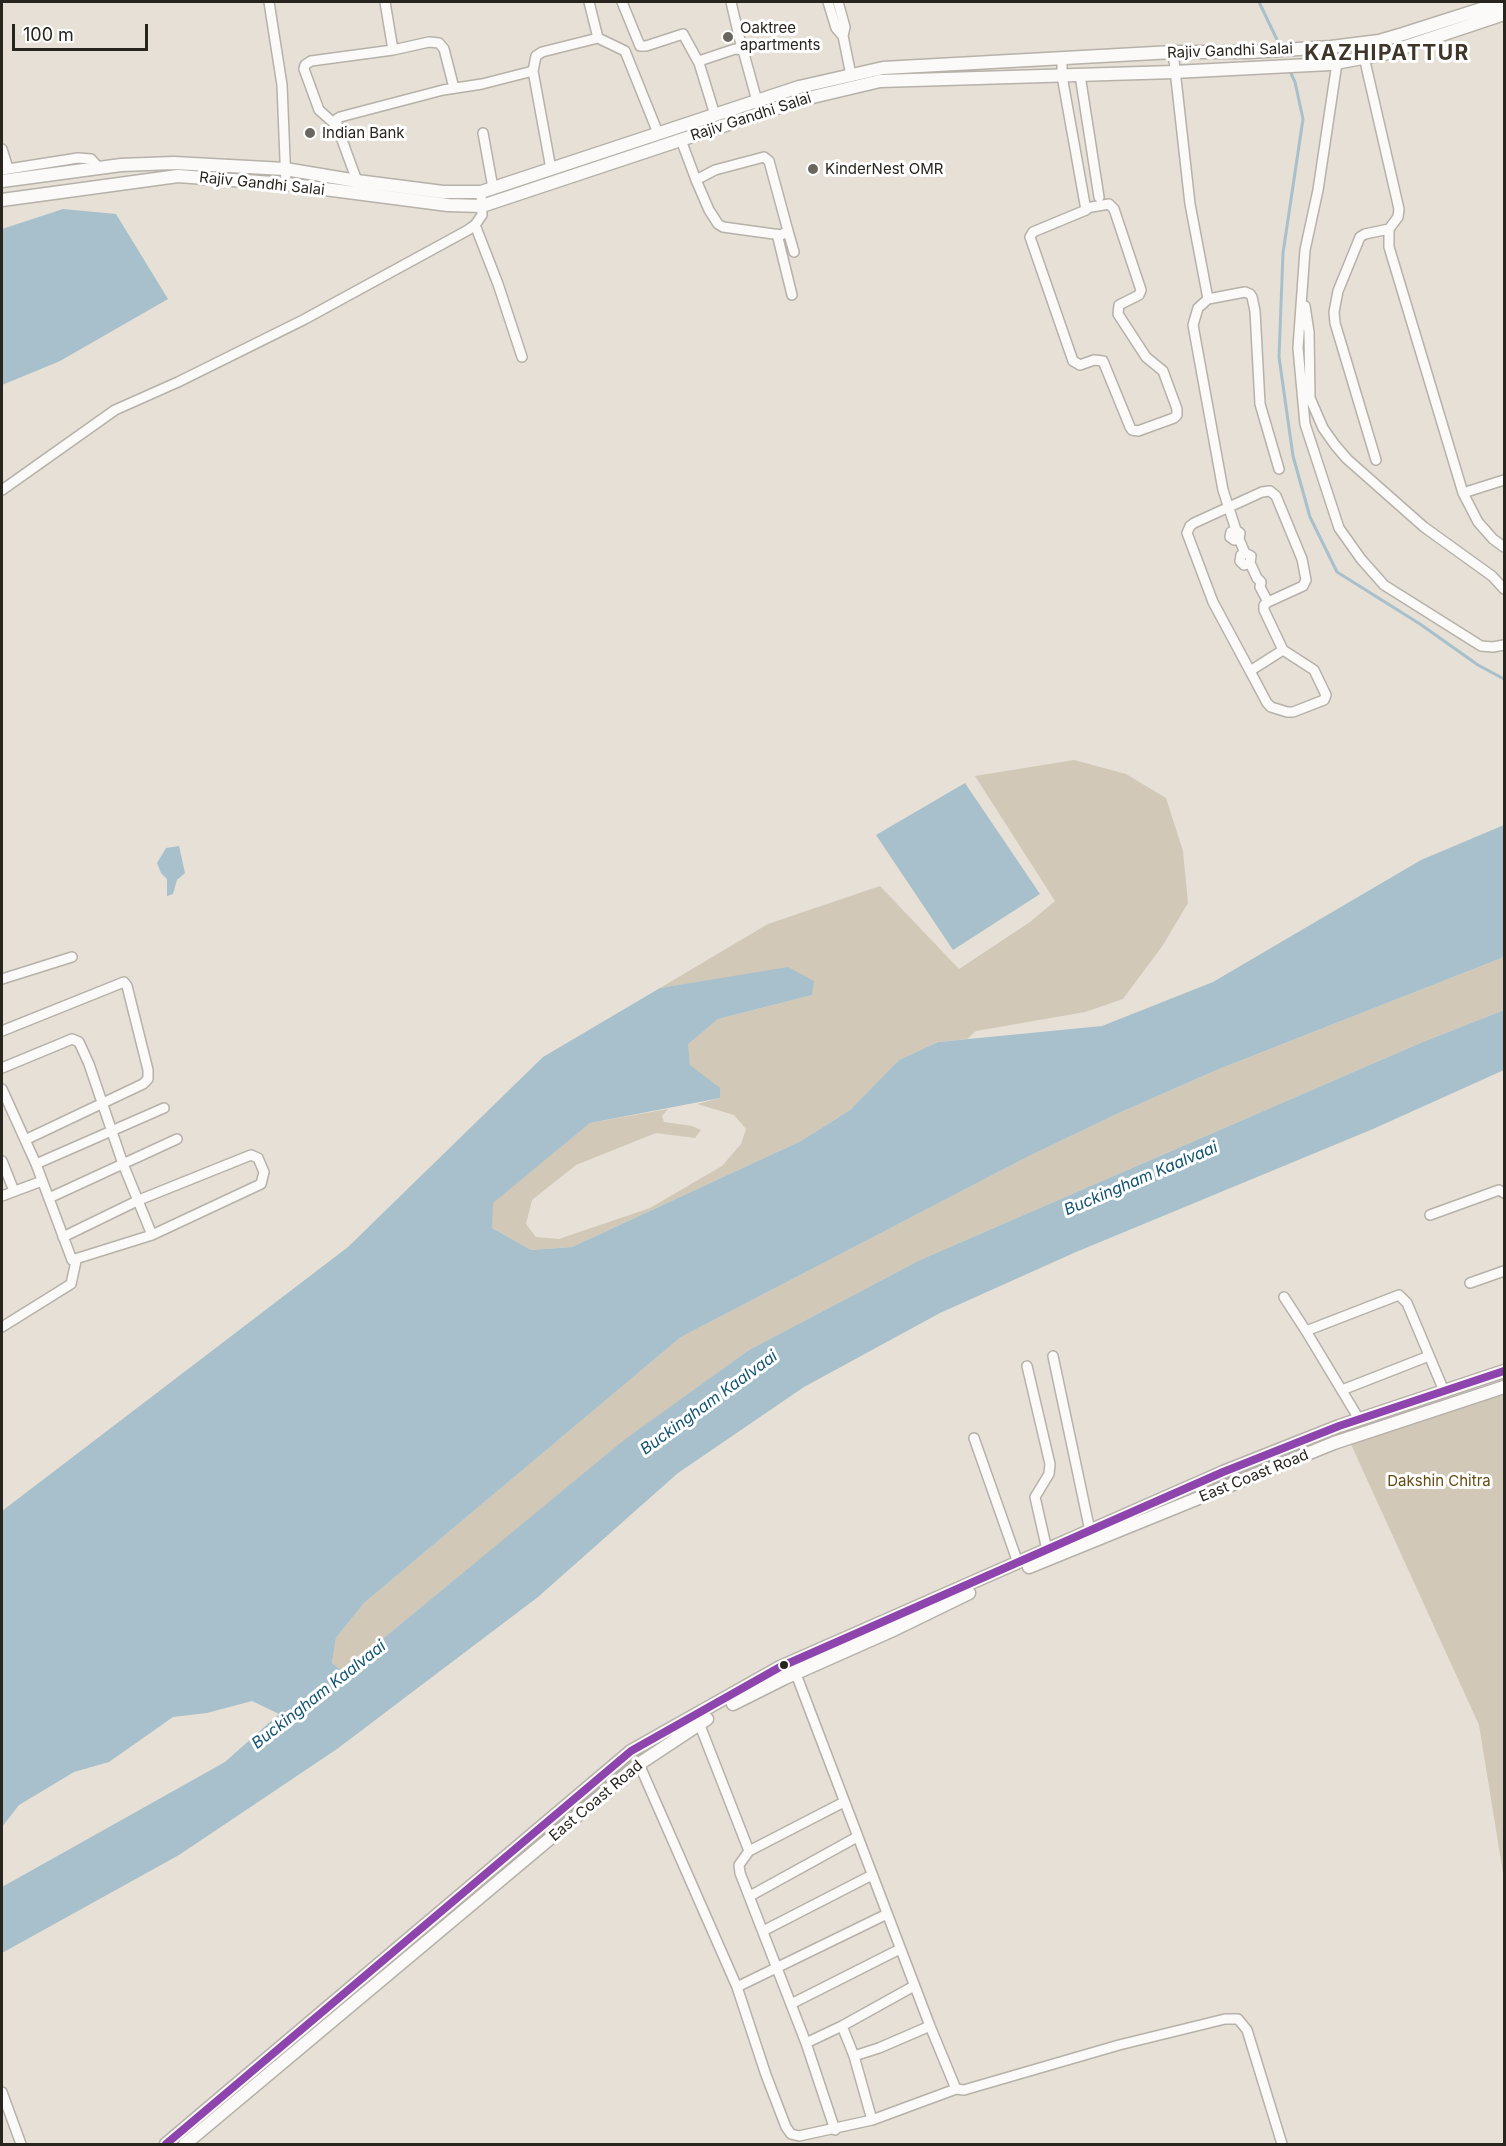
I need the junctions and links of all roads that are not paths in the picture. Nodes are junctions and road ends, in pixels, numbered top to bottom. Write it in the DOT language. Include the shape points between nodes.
graph roads {
  1 [pos="269,2"];
  2 [pos="385,2"];
  3 [pos="589,2"];
  4 [pos="622,2"];
  5 [pos="731,2"];
  6 [pos="828,2"];
  7 [pos="838,2"];
  8 [pos="1503,2"];
  9 [pos="1504,14"];
  10 [pos="843,36"];
  11 [pos="598,38"];
  12 [pos="742,49"];
  13 [pos="393,50"];
  14 [pos="1173,52"];
  15 [pos="1364,57"];
  16 [pos="1062,58"];
  17 [pos="699,63"];
  18 [pos="1334,63"];
  19 [pos="533,71"];
  20 [pos="1174,72"];
  21 [pos="851,75"];
  22 [pos="1080,75"];
  23 [pos="1062,76"];
  24 [pos="454,88"];
  25 [pos="757,101"];
  26 [pos="715,115"];
  27 [pos="337,126"];
  28 [pos="483,132"];
  29 [pos="658,134"];
  30 [pos="681,140"];
  31 [pos="2,149"];
  32 [pos="99,168"];
  33 [pos="5,169"];
  34 [pos="285,169"];
  35 [pos="551,169"];
  36 [pos="696,180"];
  37 [pos="2,181"];
  38 [pos="357,181"];
  39 [pos="286,184"];
  40 [pos="487,190"];
  41 [pos="1099,197"];
  42 [pos="2,200"];
  43 [pos="482,206"];
  44 [pos="1086,208"];
  45 [pos="475,225"];
  46 [pos="1389,229"];
  47 [pos="788,231"];
  48 [pos="777,234"];
  49 [pos="794,252"];
  50 [pos="792,295"];
  51 [pos="1303,295"];
  52 [pos="1209,299"];
  53 [pos="522,357"];
  54 [pos="1376,460"];
  55 [pos="1279,469"];
  56 [pos="1504,480"];
  57 [pos="2,490"];
  58 [pos="1463,493"];
  59 [pos="1227,509"];
  60 [pos="1504,547"];
  61 [pos="1504,589"];
  62 [pos="1266,605"];
  63 [pos="1504,645"];
  64 [pos="1283,650"];
  65 [pos="1250,671"];
  66 [pos="72,957"];
  67 [pos="2,979"];
  68 [pos="2,1031"];
  69 [pos="2,1068"];
  70 [pos="2,1089"];
  71 [pos="102,1104"];
  72 [pos="164,1108"];
  73 [pos="111,1130"];
  74 [pos="177,1138"];
  75 [pos="25,1140"];
  76 [pos="2,1161"];
  77 [pos="36,1164"];
  78 [pos="123,1164"];
  79 [pos="42,1181"];
  80 [pos="14,1191"];
  81 [pos="1504,1193"];
  82 [pos="2,1196"];
  83 [pos="49,1198"];
  84 [pos="139,1200"];
  85 [pos="1430,1215"];
  86 [pos="152,1235"];
  87 [pos="63,1238"];
  88 [pos="76,1261"];
  89 [pos="1504,1271"];
  90 [pos="1470,1283"];
  91 [pos="1284,1297"];
  92 [pos="2,1328"];
  93 [pos="1306,1331"];
  94 [pos="1053,1356"];
  95 [pos="1429,1356"];
  96 [pos="1027,1366"];
  97 [pos="1504,1371"];
  98 [pos="1504,1387"];
  99 [pos="1342,1390"];
  100 [pos="1444,1391"];
  101 [pos="1359,1419"];
  102 [pos="1339,1426"];
  103 [pos="974,1438"];
  104 [pos="1344,1439"];
  105 [pos="1090,1531"];
  106 [pos="1047,1550"];
  107 [pos="1018,1563"];
  108 [pos="796,1674"];
  109 [pos="699,1723"];
  110 [pos="639,1764"];
  111 [pos="844,1802"];
  112 [pos="857,1837"];
  113 [pos="749,1851"];
  114 [pos="872,1875"];
  115 [pos="750,1896"];
  116 [pos="887,1914"];
  117 [pos="763,1931"];
  118 [pos="900,1949"];
  119 [pos="777,1968"];
  120 [pos="914,1986"];
  121 [pos="737,1987"];
  122 [pos="791,2004"];
  123 [pos="842,2026"];
  124 [pos="930,2026"];
  125 [pos="304,2027"];
  126 [pos="313,2038"];
  127 [pos="806,2043"];
  128 [pos="854,2056"];
  129 [pos="956,2089"];
  130 [pos="2,2092"];
  131 [pos="872,2120"];
  132 [pos="835,2130"];
  133 [pos="21,2145"];
  134 [pos="166,2145"];
  135 [pos="185,2145"];
  136 [pos="1282,2145"];
  1 -- 34 [label="street" via="282,85"];
  2 -- 13 [label="street"];
  3 -- 11 [label="street"];
  4 -- 17 [label="street" via="640,46 683,34"];
  5 -- 12 [label="street"];
  6 -- 10 [label="street" via="836,28"];
  7 -- 10 [label="street" via="845,27"];
  8 -- 14 [label="main road, Rajiv Gandhi Salai" via="1395,36 1331,47"];
  9 -- 15 [label="main road, Rajiv Gandhi Salai" via="1384,54"];
  10 -- 21 [label="street"];
  11 -- 19 [label="street" via="542,52 536,56"];
  11 -- 29 [label="street" via="625,51"];
  12 -- 17 [label="street"];
  12 -- 25 [label="street"];
  13 -- 24 [label="street" via="440,43"];
  13 -- 27 [label="street" via="304,65 319,110"];
  14 -- 16 [label="main road, Rajiv Gandhi Salai"];
  14 -- 20 [label="street"];
  15 -- 18 [label="main road, Rajiv Gandhi Salai"];
  15 -- 46 [label="street" via="1398,209 1398,217"];
  16 -- 21 [label="main road, Rajiv Gandhi Salai" via="883,68"];
  16 -- 23 [label="street"];
  17 -- 26 [label="street"];
  18 -- 20 [label="main road, Rajiv Gandhi Salai"];
  18 -- 51 [label="street" via="1318,190 1305,250"];
  19 -- 24 [label="street"];
  19 -- 35 [label="street"];
  20 -- 22 [label="main road, Rajiv Gandhi Salai"];
  20 -- 52 [label="street" via="1190,204"];
  21 -- 25 [label="main road, Rajiv Gandhi Salai"];
  22 -- 23 [label="main road, Rajiv Gandhi Salai"];
  22 -- 41 [label="street"];
  23 -- 30 [label="main road, Rajiv Gandhi Salai" via="880,81 804,99"];
  23 -- 44 [label="street"];
  24 -- 27 [label="street" via="343,116 337,119"];
  25 -- 26 [label="main road, Rajiv Gandhi Salai"];
  26 -- 29 [label="main road, Rajiv Gandhi Salai"];
  27 -- 38 [label="street"];
  28 -- 40 [label="street"];
  29 -- 35 [label="main road, Rajiv Gandhi Salai"];
  30 -- 36 [label="street"];
  30 -- 43 [label="main road, Rajiv Gandhi Salai"];
  31 -- 33 [label="street"];
  32 -- 33 [label="street" via="91,159 78,158"];
  32 -- 34 [label="main road, Rajiv Gandhi Salai" via="174,163"];
  32 -- 37 [label="main road, Rajiv Gandhi Salai"];
  34 -- 38 [label="main road, Rajiv Gandhi Salai"];
  34 -- 39 [label="street"];
  35 -- 40 [label="main road, Rajiv Gandhi Salai"];
  36 -- 47 [label="street" via="715,170 767,158"];
  36 -- 48 [label="street" via="718,224 729,229"];
  38 -- 40 [label="main road, Rajiv Gandhi Salai" via="443,192"];
  39 -- 42 [label="main road, Rajiv Gandhi Salai" via="178,176"];
  39 -- 43 [label="main road, Rajiv Gandhi Salai" via="448,206"];
  40 -- 43 [label="street"];
  43 -- 45 [label="street" via="482,215"];
  44 -- 44 [label="street" via="1084,213 1033,231 1030,237 1073,361 1080,365 1103,361 1130,427 1138,431 1174,418 1177,409 1163,372 1146,357 1118,314 1119,305 1139,295 1141,290 1114,209 1109,204"];
  45 -- 53 [label="street"];
  45 -- 57 [label="street" via="305,319 116,410"];
  46 -- 54 [label="street" via="1360,237 1338,291 1334,312"];
  46 -- 58 [label="street" via="1389,247"];
  47 -- 48 [label="street"];
  47 -- 49 [label="street"];
  48 -- 50 [label="street"];
  51 -- 61 [label="street" via="1310,332 1310,398 1323,428 1347,459 1424,527"];
  51 -- 63 [label="street" via="1298,348 1305,424 1339,528 1384,585 1481,646"];
  52 -- 55 [label="street" via="1245,292 1252,297 1260,404"];
  52 -- 59 [label="street" via="1198,308 1193,325"];
  56 -- 58 [label="street"];
  58 -- 60 [label="street" via="1478,522"];
  59 -- 62 [label="street" via="1243,554 1251,556 1248,564"];
  59 -- 62 [label="street" via="1262,492 1272,492 1302,559 1306,583"];
  59 -- 65 [label="street" via="1194,523 1187,533 1213,602"];
  62 -- 64 [label="street"];
  64 -- 65 [label="street"];
  64 -- 65 [label="street" via="1314,670 1326,695 1324,700 1293,712 1271,707"];
  66 -- 67 [label="street"];
  68 -- 71 [label="street" via="124,982 148,1079"];
  69 -- 71 [label="street" via="76,1039"];
  70 -- 75 [label="street"];
  71 -- 73 [label="street"];
  71 -- 75 [label="street"];
  72 -- 73 [label="street"];
  73 -- 77 [label="street"];
  73 -- 78 [label="street"];
  74 -- 78 [label="street"];
  75 -- 77 [label="street"];
  76 -- 80 [label="street"];
  77 -- 79 [label="street"];
  78 -- 83 [label="street"];
  78 -- 84 [label="street"];
  79 -- 80 [label="street"];
  79 -- 83 [label="street"];
  80 -- 82 [label="street"];
  81 -- 85 [label="street" via="1500,1190"];
  83 -- 87 [label="street"];
  84 -- 86 [label="street"];
  84 -- 86 [label="street" via="246,1156 255,1156 261,1163 261,1184"];
  84 -- 87 [label="street"];
  86 -- 88 [label="street"];
  87 -- 88 [label="street"];
  88 -- 92 [label="street" via="71,1284"];
  89 -- 90 [label="street"];
  91 -- 93 [label="street"];
  93 -- 95 [label="street" via="1399,1295 1407,1303"];
  93 -- 99 [label="street"];
  94 -- 105 [label="street"];
  95 -- 99 [label="street"];
  95 -- 100 [label="street"];
  96 -- 106 [label="street" via="1050,1464 1049,1474 1035,1497"];
  97 -- 100 [label="main road, East Coast Road"];
  98 -- 104 [label="main road, East Coast Road"];
  99 -- 101 [label="street"];
  100 -- 101 [label="main road, East Coast Road"];
  101 -- 102 [label="main road, East Coast Road"];
  102 -- 104 [label="main road"];
  102 -- 105 [label="main road, East Coast Road"];
  103 -- 107 [label="street"];
  104 -- 108 [label="main road, East Coast Road" via="1004,1577"];
  105 -- 106 [label="main road, East Coast Road"];
  106 -- 107 [label="main road, East Coast Road"];
  107 -- 125 [label="main road, East Coast Road" via="780,1667 631,1751"];
  108 -- 109 [label="main road, East Coast Road"];
  108 -- 111 [label="street"];
  109 -- 110 [label="main road, East Coast Road"];
  109 -- 113 [label="street"];
  110 -- 121 [label="street"];
  110 -- 126 [label="main road, East Coast Road"];
  111 -- 112 [label="street"];
  111 -- 113 [label="street"];
  112 -- 114 [label="street"];
  112 -- 115 [label="street"];
  113 -- 115 [label="street" via="739,1869"];
  114 -- 116 [label="street"];
  114 -- 117 [label="street"];
  115 -- 117 [label="street"];
  116 -- 118 [label="street"];
  116 -- 119 [label="street"];
  117 -- 119 [label="street"];
  118 -- 120 [label="street"];
  118 -- 122 [label="street"];
  119 -- 121 [label="street"];
  119 -- 122 [label="street"];
  120 -- 123 [label="street"];
  120 -- 124 [label="street"];
  121 -- 132 [label="street" via="786,2127 799,2136"];
  122 -- 127 [label="street"];
  123 -- 127 [label="street"];
  123 -- 128 [label="street"];
  124 -- 128 [label="street"];
  124 -- 129 [label="street"];
  125 -- 126 [label="main road"];
  125 -- 134 [label="main road, East Coast Road"];
  126 -- 135 [label="main road, East Coast Road"];
  127 -- 132 [label="street"];
  128 -- 131 [label="street"];
  129 -- 131 [label="street"];
  129 -- 136 [label="street" via="964,2090 1119,2045 1238,2019 1247,2030"];
  130 -- 133 [label="street"];
  131 -- 132 [label="street"];
}
